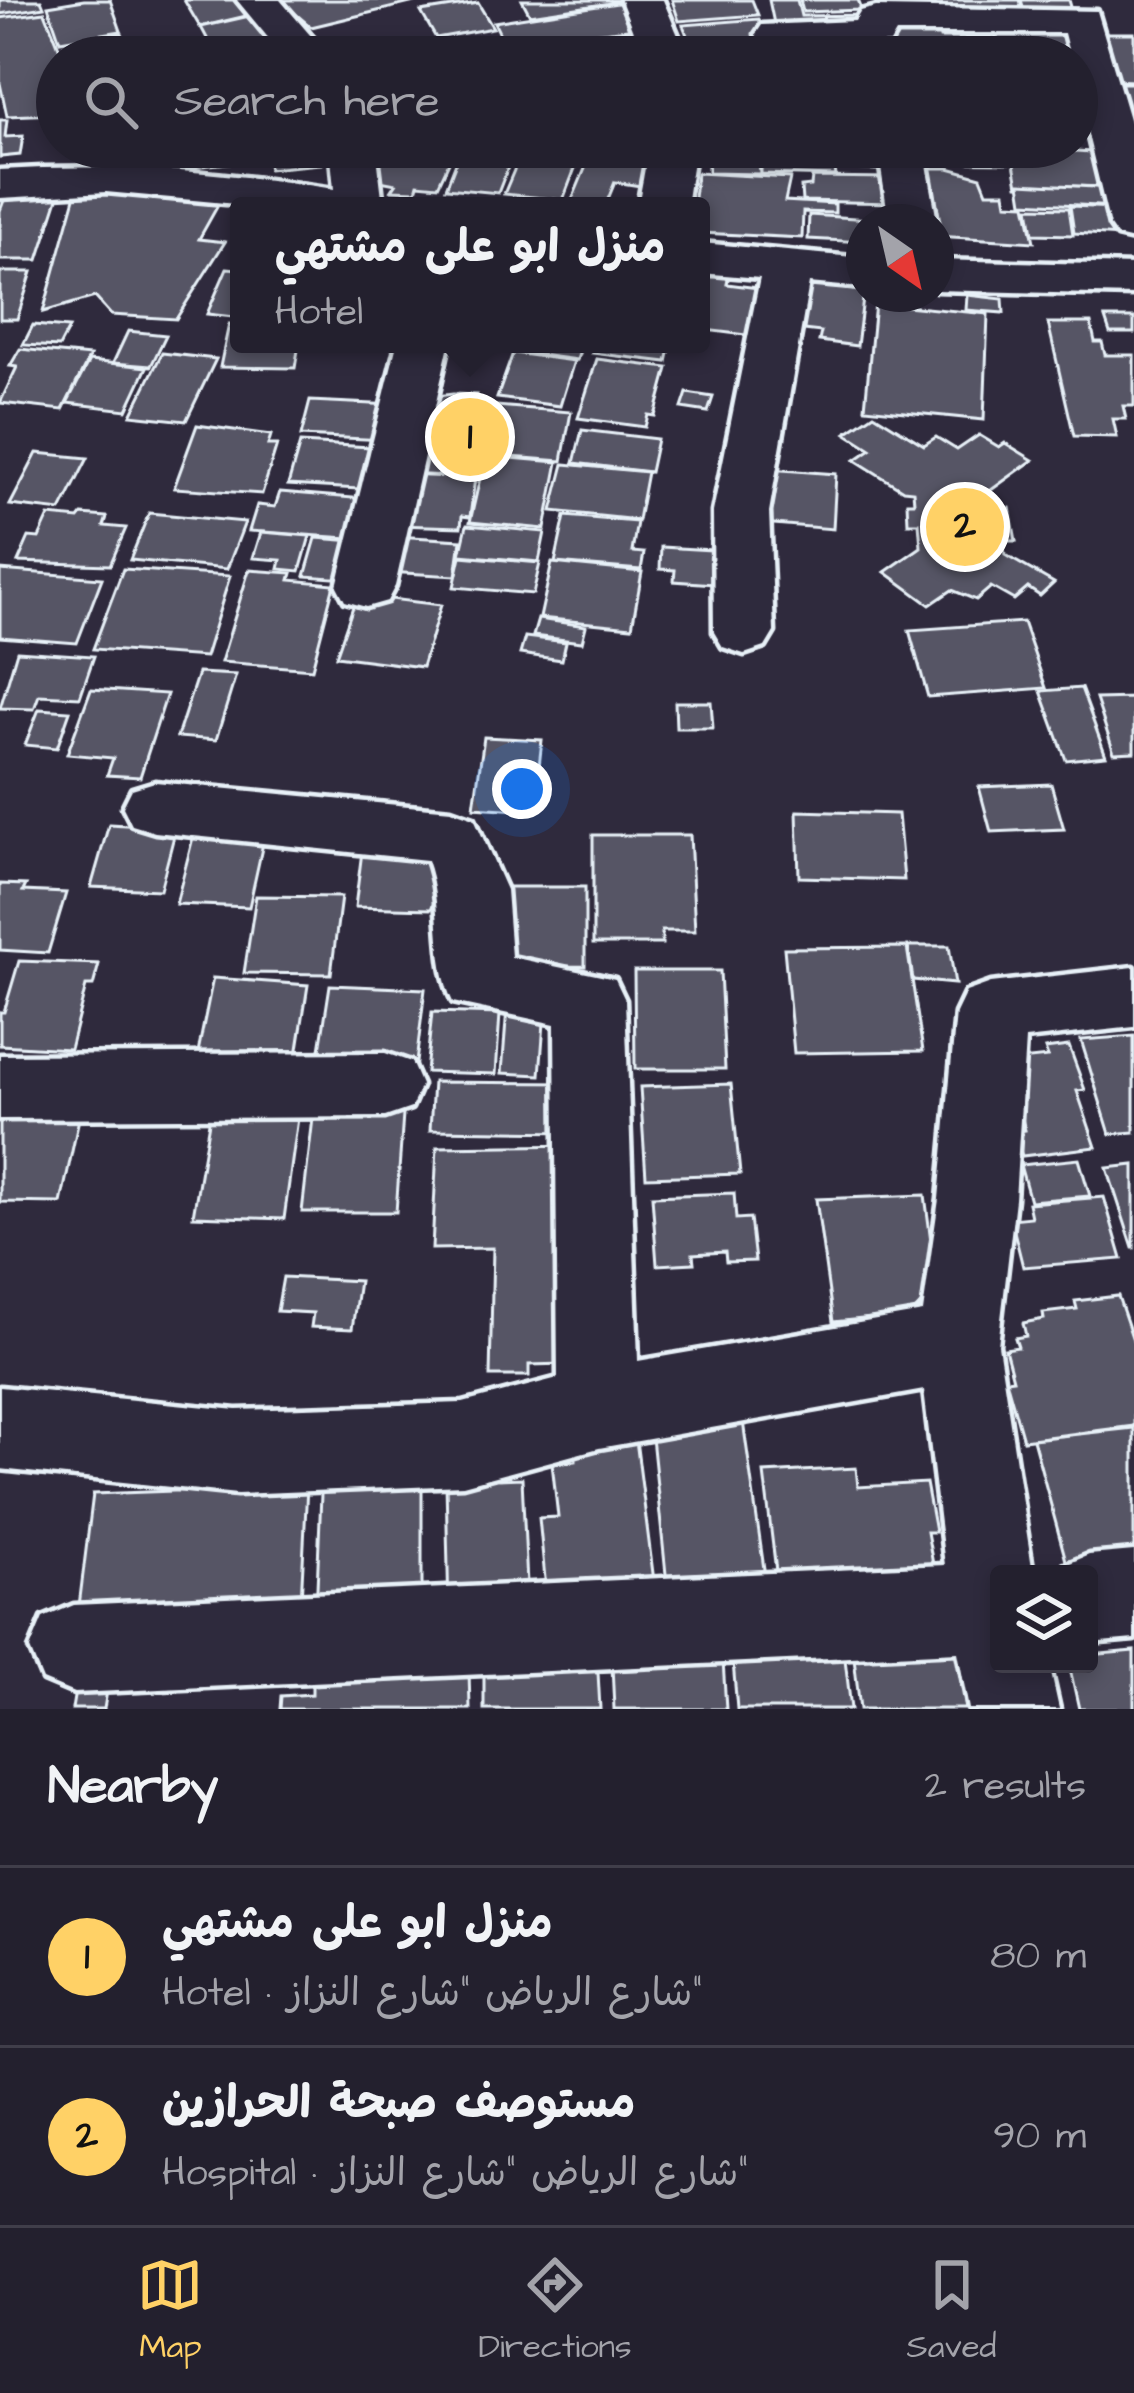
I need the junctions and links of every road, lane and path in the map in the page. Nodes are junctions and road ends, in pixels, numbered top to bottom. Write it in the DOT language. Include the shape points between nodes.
graph roads {
  1 [pos="258,0"];
  2 [pos="642,0"];
  3 [pos="874,30"];
  4 [pos="289,36"];
  5 [pos="657,36"];
  6 [pos="778,36"];
  7 [pos="1086,36"];
  8 [pos="1098,83"];
  9 [pos="904,168"];
  10 [pos="0,184"];
  11 [pos="294,197"];
  12 [pos="910,204"];
  13 [pos="1134,226"];
  14 [pos="710,258"];
  15 [pos="788,269"];
  16 [pos="846,271"];
  17 [pos="954,275"];
  18 [pos="1134,280"];
  19 [pos="421,353"];
  20 [pos="366,586"];
  21 [pos="744,632"];
  22 [pos="155,807"];
  23 [pos="1134,997"];
  24 [pos="385,1085"];
  25 [pos="0,1087"];
  26 [pos="958,1345"];
  27 [pos="598,1408"];
  28 [pos="0,1428"];
  29 [pos="990,1573"];
  30 [pos="1134,1595"];
  31 [pos="1098,1598"];
  32 [pos="990,1630"];
  33 [pos="74,1649"];
  34 [pos="1007,1673"];
  35 [pos="1014,1709"];
  1 -- 4 [label="street"];
  2 -- 5 [label="street"];
  3 -- 6 [label="street"];
  3 -- 7 [label="street" via="876,20 1082,20"];
  8 -- 13 [label="street"];
  9 -- 12 [label="street"];
  10 -- 11 [label="street" via="106,178"];
  14 -- 15 [label="street"];
  15 -- 16 [label="street"];
  15 -- 21 [label="street" via="741,512"];
  17 -- 18 [label="street"];
  19 -- 20 [label="street"];
  22 -- 27 [label="street" via="451,836 472,890 478,981 590,1000"];
  23 -- 26 [label="street" via="991,1013"];
  24 -- 25 [label="street"];
  26 -- 27 [label="street"];
  26 -- 29 [label="street"];
  27 -- 28 [label="street" via="463,1444 283,1451"];
  30 -- 31 [label="street"];
  32 -- 33 [label="street"];
  34 -- 35 [label="street"];
}
